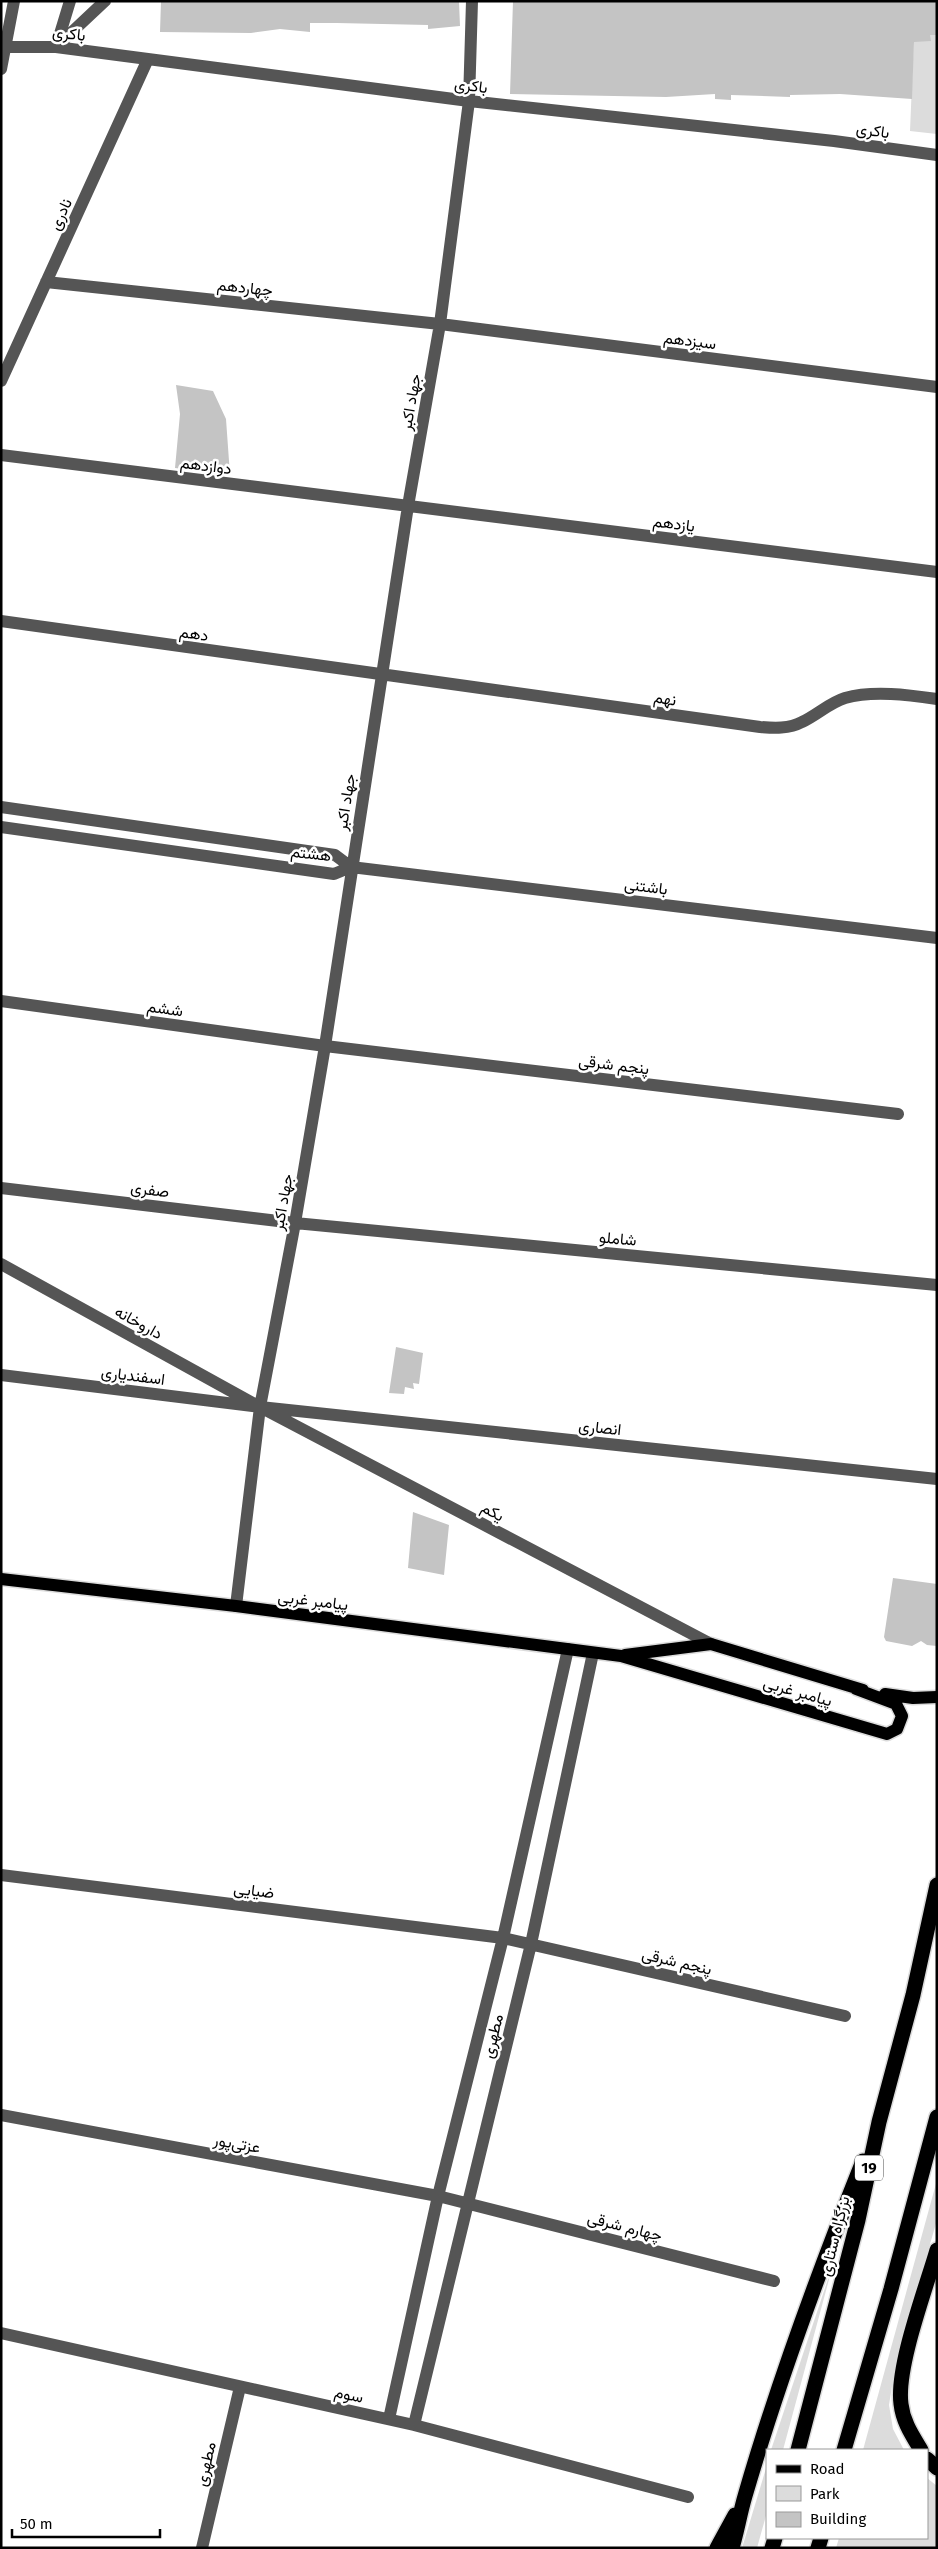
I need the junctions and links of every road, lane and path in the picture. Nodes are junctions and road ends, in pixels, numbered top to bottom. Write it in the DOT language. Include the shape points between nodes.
graph roads {
  1 [pos="14,1"];
  2 [pos="70,1"];
  3 [pos="105,1"];
  4 [pos="472,1"];
  5 [pos="3,44"];
  6 [pos="56,47"];
  7 [pos="148,60"];
  8 [pos="1,69"];
  9 [pos="469,101"];
  10 [pos="937,155"];
  11 [pos="46,282"];
  12 [pos="440,324"];
  13 [pos="1,381"];
  14 [pos="937,387"];
  15 [pos="1,455"];
  16 [pos="408,506"];
  17 [pos="937,572"];
  18 [pos="1,621"];
  19 [pos="382,676"];
  20 [pos="937,699"];
  21 [pos="1,807"];
  22 [pos="1,827"];
  23 [pos="351,867"];
  24 [pos="937,938"];
  25 [pos="1,1001"];
  26 [pos="325,1046"];
  27 [pos="898,1114"];
  28 [pos="1,1188"];
  29 [pos="295,1223"];
  30 [pos="1,1264"];
  31 [pos="937,1285"];
  32 [pos="1,1375"];
  33 [pos="260,1407"];
  34 [pos="937,1479"];
  35 [pos="1,1579"];
  36 [pos="236,1606"];
  37 [pos="711,1644"];
  38 [pos="568,1649"];
  39 [pos="593,1653"];
  40 [pos="621,1656"];
  41 [pos="856,1689"];
  42 [pos="937,1697"];
  43 [pos="1,1875"];
  44 [pos="937,1885"];
  45 [pos="503,1938"];
  46 [pos="531,1944"];
  47 [pos="845,2016"];
  48 [pos="1,2115"];
  49 [pos="937,2117"];
  50 [pos="879,2122"];
  51 [pos="438,2196"];
  52 [pos="467,2203"];
  53 [pos="937,2250"];
  54 [pos="774,2281"];
  55 [pos="1,2333"];
  56 [pos="240,2387"];
  57 [pos="389,2419"];
  58 [pos="414,2425"];
  59 [pos="798,2449"];
  60 [pos="844,2449"];
  61 [pos="920,2449"];
  62 [pos="745,2496"];
  63 [pos="688,2497"];
  64 [pos="202,2548"];
  65 [pos="717,2548"];
  66 [pos="732,2548"];
  1 -- 5 [label="street"];
  2 -- 6 [label="street"];
  3 -- 6 [label="street"];
  4 -- 9 [label="street, جهاد اکبر"];
  5 -- 6 [label="street, باکری"];
  5 -- 8 [label="street"];
  6 -- 7 [label="street, باکری"];
  7 -- 9 [label="street, باکری"];
  7 -- 11 [label="street, نادری"];
  9 -- 10 [label="street, باکری"];
  9 -- 12 [label="street, جهاد اکبر"];
  11 -- 12 [label="street, چهاردهم"];
  11 -- 13 [label="street, نادری"];
  12 -- 14 [label="street, سیزدهم"];
  12 -- 16 [label="street, جهاد اکبر"];
  15 -- 16 [label="street, دوازدهم"];
  16 -- 17 [label="street, یازدهم"];
  16 -- 19 [label="street, جهاد اکبر"];
  18 -- 19 [label="street, دهم"];
  19 -- 20 [label="street, نهم" via="783,728 800,724 834,702 858,696"];
  19 -- 23 [label="street, جهاد اکبر"];
  21 -- 23 [label="street, هشتم" via="335,855"];
  22 -- 23 [label="street, هشتم" via="334,874"];
  23 -- 24 [label="street, باشتنی"];
  23 -- 26 [label="street, جهاد اکبر"];
  25 -- 26 [label="street, ششم"];
  26 -- 27 [label="street, پنجم شرقی"];
  26 -- 29 [label="street, جهاد اکبر"];
  28 -- 29 [label="street, صفری"];
  29 -- 31 [label="street, شاملو"];
  29 -- 33 [label="street, جهاد اکبر"];
  30 -- 33 [label="street, داروخانه"];
  32 -- 33 [label="street, اسفندیاری"];
  33 -- 34 [label="street, انصاری"];
  33 -- 36 [label="street, جهاد اکبر"];
  33 -- 37 [label="street, یکم"];
  35 -- 36 [label="main road, پیامبر غربی"];
  36 -- 38 [label="main road, پیامبر غربی"];
  37 -- 40 [label="main road, پیامبر غربی"];
  37 -- 41 [label="main road, پیامبر غربی"];
  38 -- 39 [label="main road, پیامبر غربی"];
  38 -- 45 [label="street, مطهری"];
  39 -- 40 [label="main road, پیامبر غربی"];
  39 -- 46 [label="street, مطهری"];
  40 -- 41 [label="main road, پیامبر غربی" via="887,1734 897,1730 902,1716 896,1704"];
  41 -- 42 [label="main road, پیامبر غربی" via="913,1698"];
  43 -- 45 [label="street, ضیایی"];
  44 -- 50 [label="highway, بزرگراه ستاری / 19" via="913,1995"];
  45 -- 46 [label="street, پنجم شرقی"];
  45 -- 51 [label="street, مطهری"];
  46 -- 47 [label="street, پنجم شرقی"];
  46 -- 52 [label="street, مطهری"];
  48 -- 51 [label="street, عزتی‌پور"];
  49 -- 60 [label="highway"];
  50 -- 59 [label="highway, بزرگراه ستاری / 19" via="858,2220"];
  50 -- 62 [label="highway" via="828,2248"];
  51 -- 52 [label="street, عزتی‌پور"];
  51 -- 57 [label="street, مطهری"];
  52 -- 54 [label="street, چهارم شرقی"];
  52 -- 58 [label="street, مطهری"];
  53 -- 61 [label="highway" via="900,2386 905,2425"];
  55 -- 56 [label="street, سوم"];
  56 -- 57 [label="street, سوم"];
  56 -- 64 [label="street, مطهری"];
  57 -- 58 [label="street, سوم"];
  58 -- 63 [label="street, سوم"];
  62 -- 65 [label="highway"];
  62 -- 66 [label="highway"];
}
